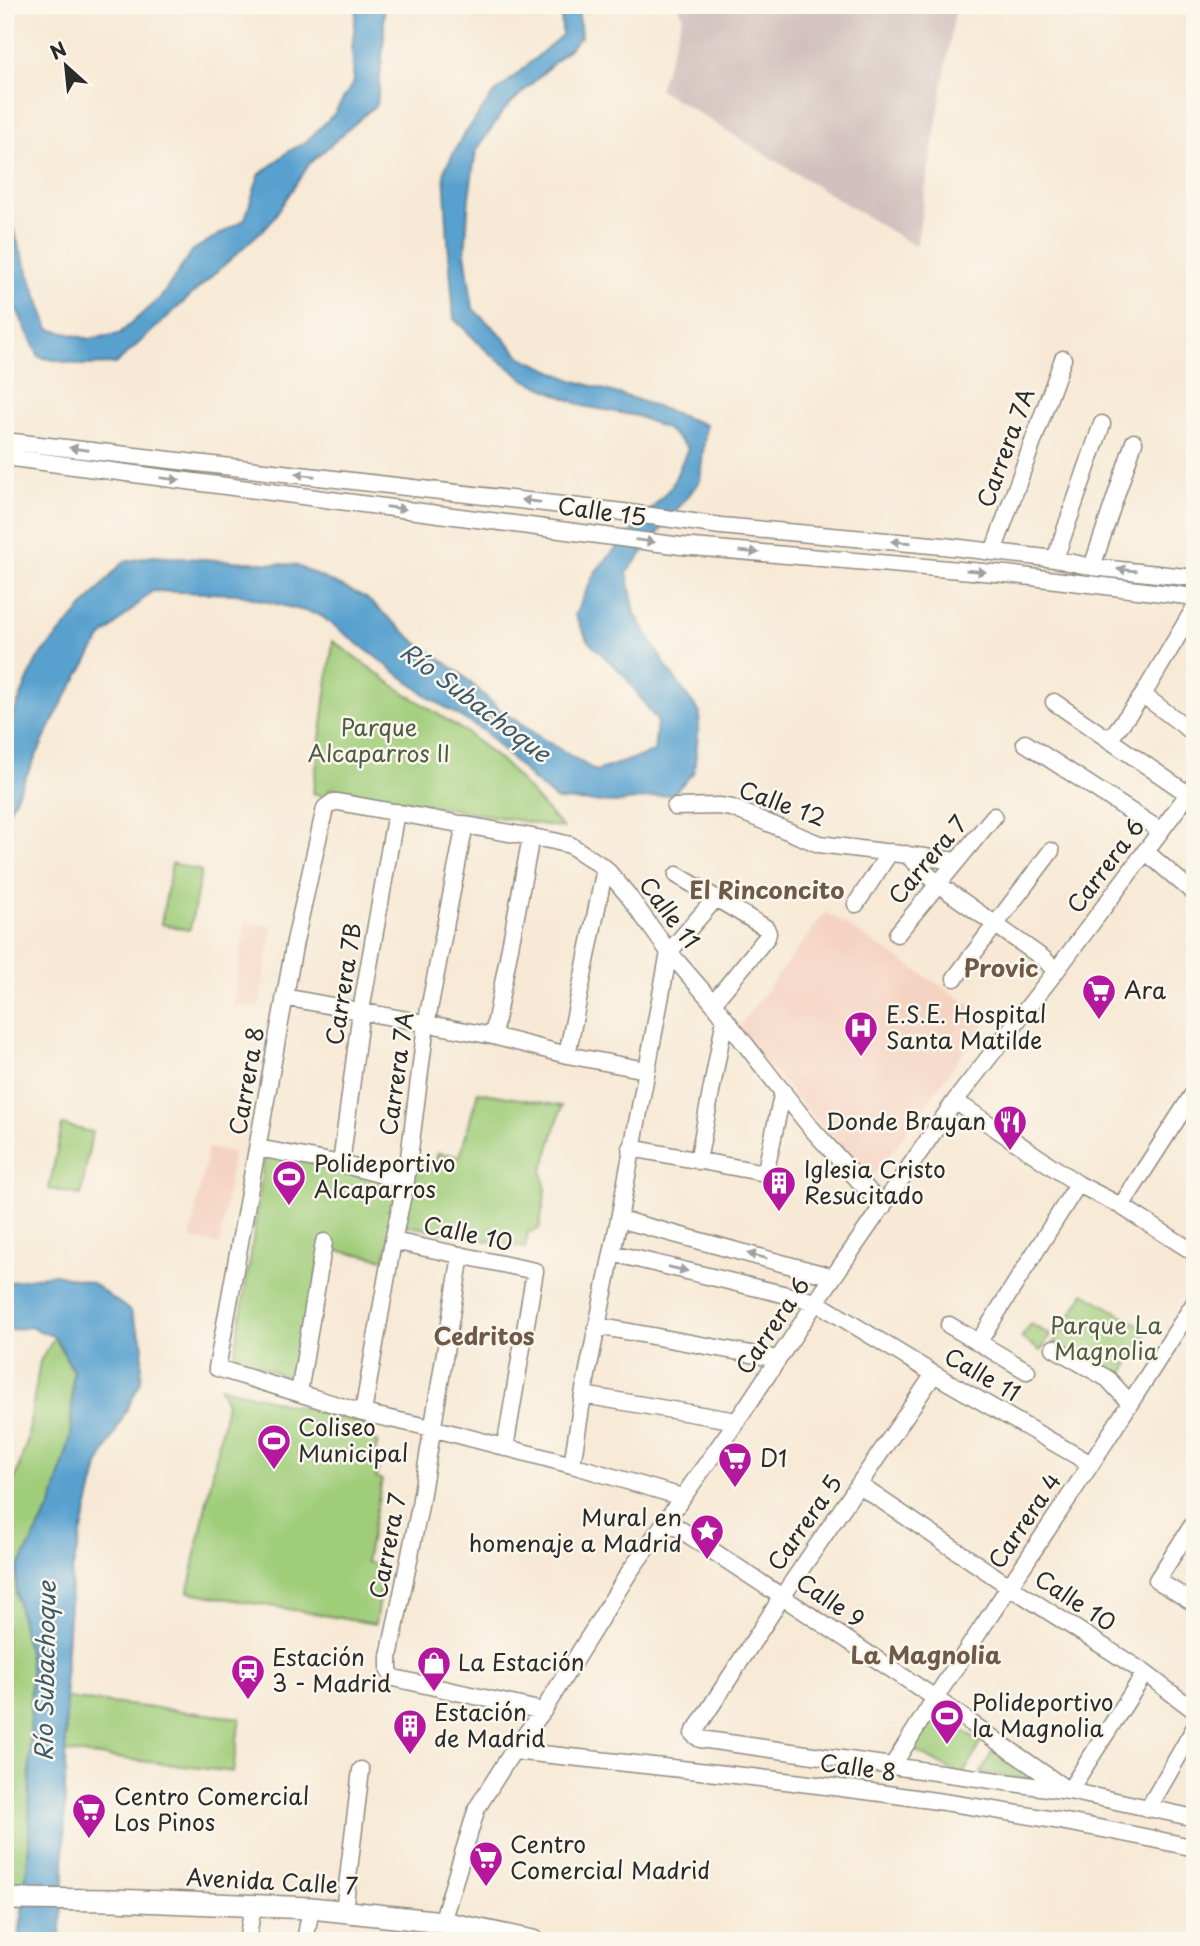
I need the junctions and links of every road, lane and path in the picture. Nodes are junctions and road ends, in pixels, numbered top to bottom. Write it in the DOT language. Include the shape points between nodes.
graph roads {
  1 [pos="1063,359"];
  2 [pos="1102,424"];
  3 [pos="5,441"];
  4 [pos="1135,442"];
  5 [pos="5,457"];
  6 [pos="434,490"];
  7 [pos="428,512"];
  8 [pos="721,526"];
  9 [pos="712,549"];
  10 [pos="993,552"];
  11 [pos="1055,559"];
  12 [pos="1092,567"];
  13 [pos="1195,578"];
  14 [pos="1195,597"];
  15 [pos="1195,607"];
  16 [pos="1143,695"];
  17 [pos="1054,702"];
  18 [pos="1195,734"];
  19 [pos="1109,740"];
  20 [pos="1025,743"];
  21 [pos="1191,789"];
  22 [pos="328,804"];
  23 [pos="675,807"];
  24 [pos="396,812"];
  25 [pos="994,816"];
  26 [pos="466,824"];
  27 [pos="1161,831"];
  28 [pos="531,837"];
  29 [pos="1146,851"];
  30 [pos="1051,852"];
  31 [pos="898,853"];
  32 [pos="957,861"];
  33 [pos="606,868"];
  34 [pos="677,875"];
  35 [pos="938,884"];
  36 [pos="1195,894"];
  37 [pos="716,898"];
  38 [pos="856,904"];
  39 [pos="996,924"];
  40 [pos="897,934"];
  41 [pos="669,952"];
  42 [pos="1056,971"];
  43 [pos="955,978"];
  44 [pos="284,997"];
  45 [pos="713,1003"];
  46 [pos="361,1011"];
  47 [pos="725,1018"];
  48 [pos="426,1025"];
  49 [pos="493,1036"];
  50 [pos="566,1055"];
  51 [pos="646,1070"];
  52 [pos="783,1091"];
  53 [pos="1195,1091"];
  54 [pos="955,1101"];
  55 [pos="258,1148"];
  56 [pos="631,1148"];
  57 [pos="698,1161"];
  58 [pos="341,1164"];
  59 [pos="406,1181"];
  60 [pos="1078,1184"];
  61 [pos="1121,1206"];
  62 [pos="883,1207"];
  63 [pos="619,1219"];
  64 [pos="393,1241"];
  65 [pos="324,1242"];
  66 [pos="612,1253"];
  67 [pos="1195,1253"];
  68 [pos="461,1255"];
  69 [pos="833,1277"];
  70 [pos="816,1301"];
  71 [pos="1195,1302"];
  72 [pos="950,1325"];
  73 [pos="597,1326"];
  74 [pos="978,1343"];
  75 [pos="1054,1348"];
  76 [pos="778,1359"];
  77 [pos="1027,1371"];
  78 [pos="934,1374"];
  79 [pos="299,1393"];
  80 [pos="583,1395"];
  81 [pos="1129,1402"];
  82 [pos="363,1413"];
  83 [pos="737,1421"];
  84 [pos="432,1428"];
  85 [pos="505,1448"];
  86 [pos="1091,1464"];
  87 [pos="572,1465"];
  88 [pos="859,1485"];
  89 [pos="682,1497"];
  90 [pos="666,1520"];
  91 [pos="1195,1521"];
  92 [pos="1009,1586"];
  93 [pos="782,1597"];
  94 [pos="1195,1604"];
  95 [pos="1145,1674"];
  96 [pos="934,1698"];
  97 [pos="1195,1710"];
  98 [pos="543,1711"];
  99 [pos="1195,1727"];
  100 [pos="513,1751"];
  101 [pos="893,1765"];
  102 [pos="361,1770"];
  103 [pos="1069,1791"];
  104 [pos="1148,1809"];
  105 [pos="1195,1818"];
  106 [pos="1195,1848"];
  107 [pos="5,1899"];
  108 [pos="253,1907"];
  109 [pos="311,1908"];
  110 [pos="344,1911"];
  111 [pos="455,1930"];
  112 [pos="247,1941"];
  113 [pos="306,1941"];
  114 [pos="533,1941"];
  1 -- 10 [label="street, Carrera 7A"];
  2 -- 11 [label="street"];
  6 -- 3 [label="street, Calle 15, one-way"];
  4 -- 12 [label="street"];
  5 -- 7 [label="street, Calle 15, one-way"];
  6 -- 7 [label="street"];
  8 -- 6 [label="street, Calle 15, one-way"];
  7 -- 9 [label="street, Calle 15, one-way"];
  8 -- 9 [label="street"];
  10 -- 8 [label="street, Calle 15, one-way"];
  9 -- 14 [label="street, Calle 15, one-way" via="1006,574"];
  10 -- 11 [label="street, Calle 15"];
  11 -- 12 [label="street, Calle 15"];
  13 -- 12 [label="street, Calle 15, one-way"];
  15 -- 16 [label="street"];
  16 -- 18 [label="street"];
  16 -- 19 [label="street"];
  17 -- 19 [label="street"];
  19 -- 21 [label="street"];
  20 -- 27 [label="street"];
  21 -- 27 [label="street, Carrera 6"];
  22 -- 24 [label="street, Calle 11"];
  22 -- 44 [label="street, Carrera 8"];
  23 -- 31 [label="street, Calle 12" via="732,808 819,844"];
  24 -- 26 [label="street, Calle 11"];
  24 -- 46 [label="street, Carrera 7B"];
  25 -- 32 [label="street, Carrera 7"];
  26 -- 28 [label="street, Calle 11"];
  26 -- 48 [label="street, Carrera 7A"];
  27 -- 29 [label="street, Carrera 6"];
  28 -- 33 [label="street, Calle 11" via="570,845"];
  28 -- 49 [label="street"];
  29 -- 36 [label="street"];
  29 -- 42 [label="street, Carrera 6"];
  30 -- 39 [label="street"];
  31 -- 32 [label="street, Calle 12"];
  31 -- 35 [label="street"];
  31 -- 38 [label="street"];
  32 -- 35 [label="street, Carrera 7"];
  33 -- 41 [label="street, Calle 11"];
  33 -- 50 [label="street"];
  34 -- 37 [label="street"];
  35 -- 39 [label="street"];
  35 -- 40 [label="street, Carrera 7"];
  37 -- 41 [label="street"];
  37 -- 45 [label="street" via="768,933"];
  39 -- 42 [label="street"];
  39 -- 43 [label="street"];
  41 -- 45 [label="street, Calle 11"];
  41 -- 51 [label="street"];
  42 -- 54 [label="street, Carrera 6"];
  44 -- 46 [label="street"];
  44 -- 55 [label="street, Carrera 8"];
  45 -- 47 [label="street, Calle 11"];
  46 -- 48 [label="street"];
  46 -- 58 [label="street, Carrera 7B"];
  47 -- 52 [label="street, Calle 11"];
  47 -- 57 [label="street"];
  48 -- 49 [label="street"];
  48 -- 59 [label="street, Carrera 7A"];
  49 -- 50 [label="street"];
  50 -- 51 [label="street"];
  51 -- 56 [label="street"];
  52 -- 57 [label="street" via="765,1169 760,1172"];
  52 -- 62 [label="street, Calle 11"];
  53 -- 61 [label="street"];
  54 -- 60 [label="street"];
  54 -- 62 [label="street, Carrera 6"];
  55 -- 58 [label="street"];
  55 -- 79 [label="street, Carrera 8" via="217,1368"];
  56 -- 57 [label="street"];
  56 -- 63 [label="street"];
  58 -- 59 [label="street"];
  59 -- 64 [label="street, Carrera 7A"];
  60 -- 61 [label="street"];
  60 -- 74 [label="street"];
  61 -- 67 [label="street"];
  62 -- 69 [label="street, Carrera 6"];
  63 -- 66 [label="street"];
  69 -- 63 [label="street, one-way"];
  64 -- 68 [label="street, Calle 10"];
  64 -- 82 [label="street, Carrera 7A"];
  65 -- 79 [label="street"];
  66 -- 70 [label="street, Calle 11, one-way"];
  66 -- 73 [label="street"];
  68 -- 84 [label="street, Carrera 7"];
  68 -- 85 [label="street, Calle 10" via="535,1271"];
  69 -- 70 [label="street, Carrera 6"];
  70 -- 76 [label="street, Carrera 6"];
  70 -- 78 [label="street, Calle 11"];
  71 -- 81 [label="street, Carrera 4"];
  72 -- 74 [label="street"];
  73 -- 76 [label="street"];
  73 -- 80 [label="street"];
  74 -- 77 [label="street"];
  75 -- 81 [label="street" via="1108,1379"];
  76 -- 83 [label="street, Carrera 6"];
  78 -- 86 [label="street, Calle 11"];
  78 -- 88 [label="street, Carrera 5"];
  79 -- 82 [label="street"];
  80 -- 83 [label="street"];
  80 -- 87 [label="street"];
  81 -- 86 [label="street, Carrera 4"];
  82 -- 84 [label="street"];
  83 -- 89 [label="street, Carrera 6"];
  84 -- 85 [label="street"];
  84 -- 98 [label="street, Carrera 7" via="389,1671 394,1678"];
  85 -- 87 [label="street"];
  86 -- 92 [label="street, Carrera 4"];
  87 -- 89 [label="street"];
  88 -- 92 [label="street, Calle 10"];
  88 -- 93 [label="street, Carrera 5"];
  89 -- 90 [label="street, Carrera 6"];
  90 -- 93 [label="street, Calle 9"];
  90 -- 98 [label="street, Carrera 6"];
  91 -- 94 [label="street" via="1157,1580"];
  92 -- 95 [label="street, Calle 10"];
  92 -- 96 [label="street, Carrera 4"];
  93 -- 96 [label="street, Calle 9"];
  93 -- 101 [label="street, Carrera 5" via="693,1734 700,1739"];
  95 -- 97 [label="street, Calle 10"];
  95 -- 103 [label="street"];
  96 -- 101 [label="street, Carrera 4"];
  96 -- 103 [label="street, Calle 9"];
  98 -- 100 [label="street, Carrera 6"];
  99 -- 104 [label="street"];
  100 -- 106 [label="street, Calle 8" via="909,1797 1037,1816"];
  100 -- 111 [label="street, Carrera 6" via="477,1808 448,1908"];
  101 -- 103 [label="street"];
  102 -- 110 [label="street"];
  103 -- 104 [label="street, Calle 9"];
  104 -- 105 [label="street, Calle 9"];
  107 -- 108 [label="main road, Avenida Calle 7"];
  108 -- 109 [label="main road, Avenida Calle 7"];
  108 -- 112 [label="street"];
  109 -- 110 [label="main road, Avenida Calle 7"];
  109 -- 113 [label="street"];
  110 -- 111 [label="main road, Avenida Calle 7"];
  111 -- 114 [label="main road, Avenida Calle 7"];
}
